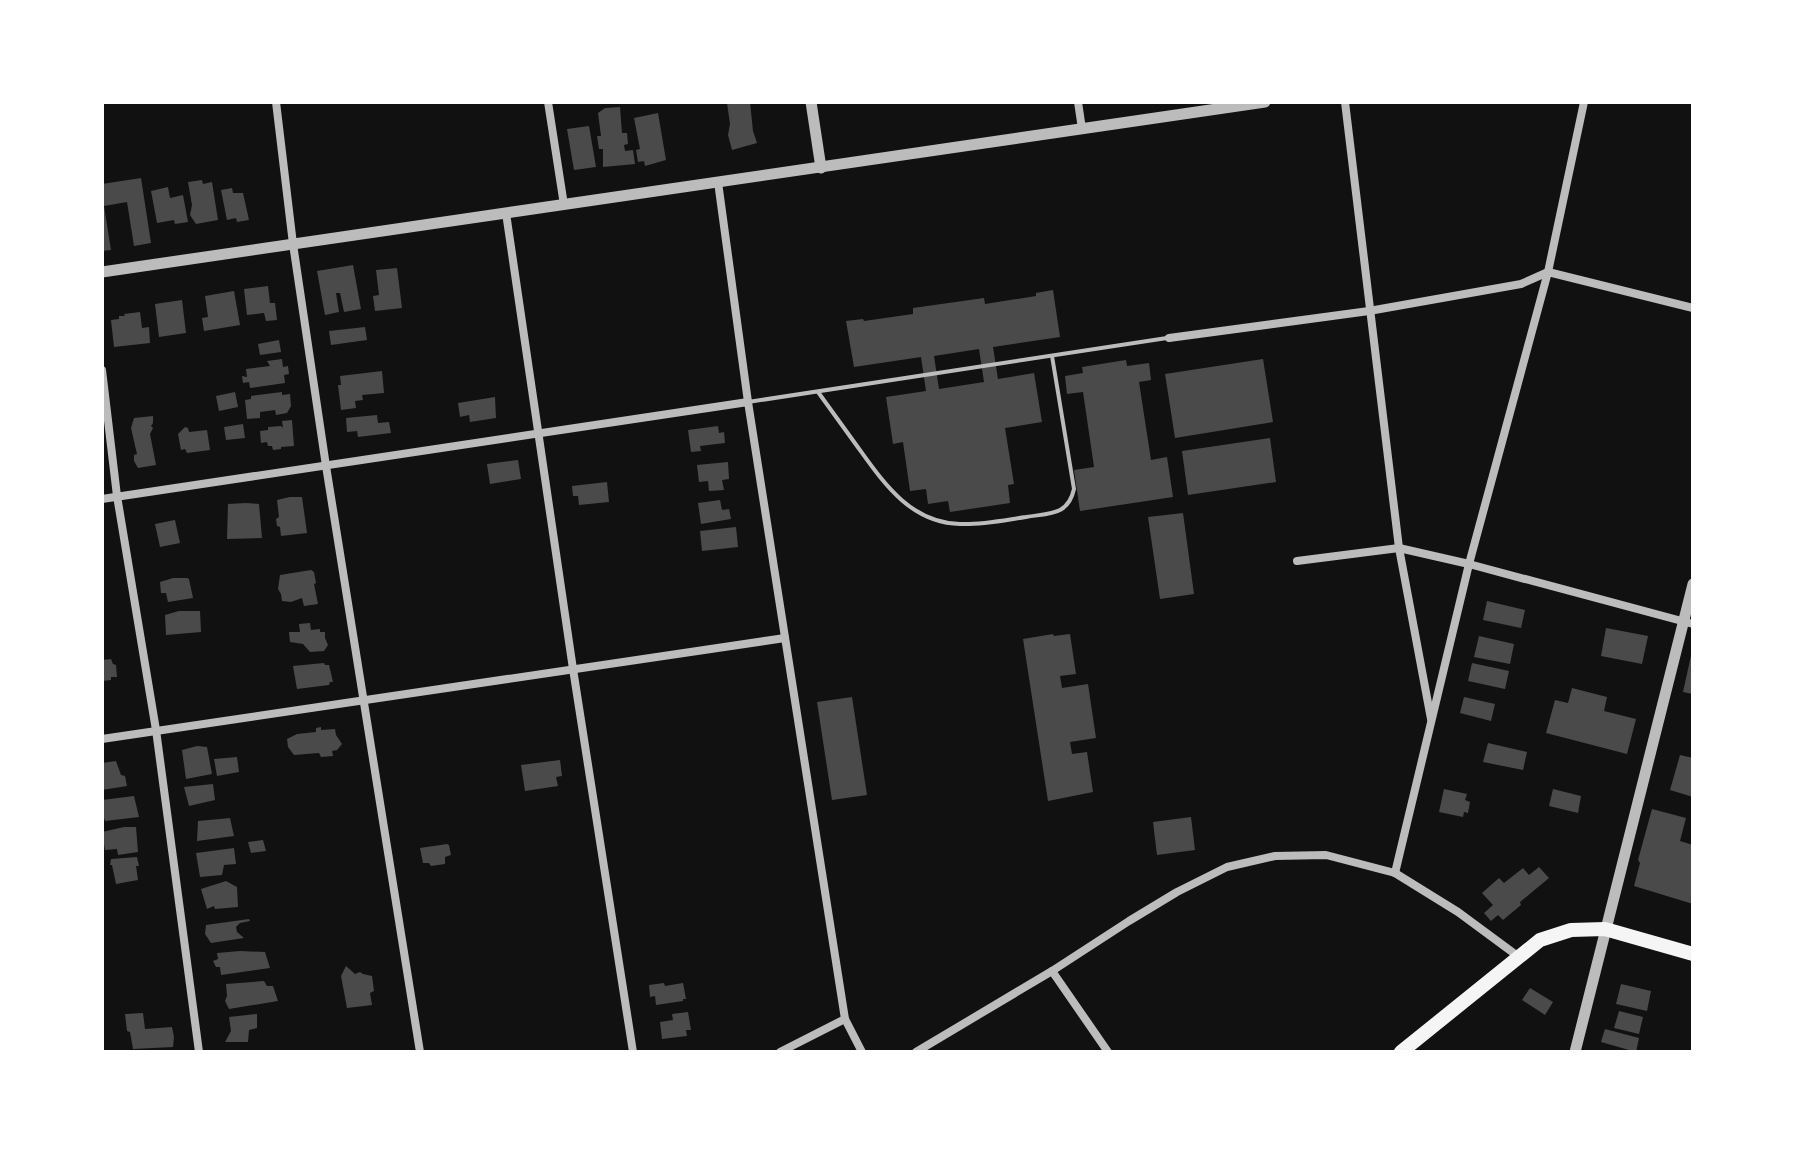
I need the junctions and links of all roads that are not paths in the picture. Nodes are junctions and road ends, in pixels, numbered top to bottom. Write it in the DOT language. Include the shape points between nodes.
graph roads {
  1 [pos="276,102"];
  2 [pos="548,102"];
  3 [pos="811,102"];
  4 [pos="1078,102"];
  5 [pos="1265,102"];
  6 [pos="1345,102"];
  7 [pos="1584,102"];
  8 [pos="1082,129"];
  9 [pos="821,168"];
  10 [pos="718,182"];
  11 [pos="564,205"];
  12 [pos="506,213"];
  13 [pos="293,244"];
  14 [pos="102,272"];
  15 [pos="1548,272"];
  16 [pos="1693,308"];
  17 [pos="1369,311"];
  18 [pos="1169,338"];
  19 [pos="1052,356"];
  20 [pos="102,370"];
  21 [pos="818,392"];
  22 [pos="748,402"];
  23 [pos="539,434"];
  24 [pos="326,466"];
  25 [pos="117,496"];
  26 [pos="102,499"];
  27 [pos="1399,548"];
  28 [pos="1297,561"];
  29 [pos="1469,564"];
  30 [pos="1693,584"];
  31 [pos="1688,623"];
  32 [pos="785,638"];
  33 [pos="573,669"];
  34 [pos="364,699"];
  35 [pos="1431,723"];
  36 [pos="156,730"];
  37 [pos="102,739"];
  38 [pos="1395,873"];
  39 [pos="1605,929"];
  40 [pos="1693,954"];
  41 [pos="1519,957"];
  42 [pos="1052,971"];
  43 [pos="845,1019"];
  44 [pos="199,1052"];
  45 [pos="420,1052"];
  46 [pos="633,1052"];
  47 [pos="780,1052"];
  48 [pos="862,1052"];
  49 [pos="916,1052"];
  50 [pos="1108,1052"];
  51 [pos="1401,1052"];
  52 [pos="1575,1052"];
  1 -- 13 [label="street"];
  2 -- 11 [label="street"];
  3 -- 9 [label="street"];
  4 -- 8 [label="street"];
  5 -- 8 [label="street"];
  6 -- 17 [label="street"];
  7 -- 15 [label="street"];
  8 -- 9 [label="street"];
  9 -- 10 [label="street"];
  10 -- 11 [label="street"];
  10 -- 22 [label="street"];
  11 -- 12 [label="street"];
  12 -- 13 [label="street"];
  12 -- 23 [label="street"];
  13 -- 14 [label="street"];
  13 -- 24 [label="street"];
  15 -- 16 [label="street"];
  15 -- 17 [label="street" via="1521,284"];
  15 -- 29 [label="street"];
  17 -- 18 [label="street"];
  17 -- 27 [label="street"];
  18 -- 19 [label="lane"];
  19 -- 21 [label="lane"];
  19 -- 21 [label="lane" via="1074,489 1062,509 1050,513 958,524 922,514 885,485"];
  20 -- 25 [label="street"];
  21 -- 22 [label="lane"];
  22 -- 23 [label="street"];
  22 -- 32 [label="street"];
  23 -- 24 [label="street"];
  23 -- 33 [label="street"];
  24 -- 25 [label="street"];
  24 -- 34 [label="street"];
  25 -- 26 [label="street"];
  25 -- 36 [label="street"];
  27 -- 28 [label="street"];
  27 -- 29 [label="street"];
  27 -- 35 [label="street"];
  29 -- 31 [label="street"];
  29 -- 35 [label="street"];
  30 -- 31 [label="street"];
  31 -- 39 [label="street"];
  32 -- 33 [label="street"];
  32 -- 43 [label="street"];
  33 -- 34 [label="street"];
  33 -- 46 [label="street"];
  34 -- 36 [label="street"];
  34 -- 45 [label="street"];
  35 -- 38 [label="street"];
  36 -- 37 [label="street"];
  36 -- 44 [label="street"];
  38 -- 41 [label="street"];
  38 -- 42 [label="street" via="1326,855 1275,856 1227,867 1177,892"];
  39 -- 40 [label="main road"];
  39 -- 41 [label="main road" via="1571,930 1540,940"];
  39 -- 52 [label="street"];
  41 -- 51 [label="main road"];
  42 -- 49 [label="street"];
  42 -- 50 [label="street"];
  43 -- 47 [label="street"];
  43 -- 48 [label="street"];
}
